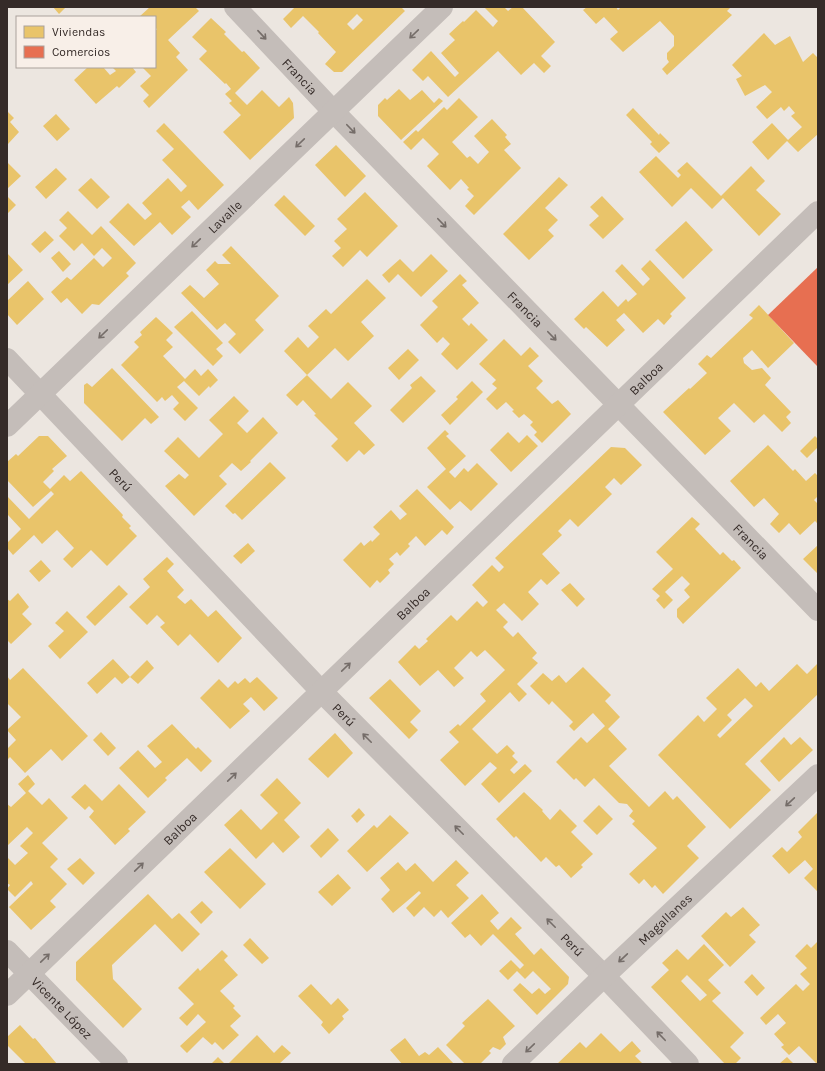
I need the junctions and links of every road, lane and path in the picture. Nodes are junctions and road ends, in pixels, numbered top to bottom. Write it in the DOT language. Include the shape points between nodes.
graph roads {
  1 [pos="235,7"];
  2 [pos="442,7"];
  3 [pos="333,111"];
  4 [pos="818,212"];
  5 [pos="7,359"];
  6 [pos="40,394"];
  7 [pos="619,405"];
  8 [pos="7,426"];
  9 [pos="818,610"];
  10 [pos="321,691"];
  11 [pos="818,775"];
  12 [pos="7,951"];
  13 [pos="29,974"];
  14 [pos="604,976"];
  15 [pos="7,994"];
  16 [pos="117,1064"];
  17 [pos="513,1064"];
  18 [pos="688,1064"];
  1 -- 3 [label="street, Francia, one-way"];
  2 -- 3 [label="street, Lavalle, one-way"];
  3 -- 6 [label="street, Lavalle, one-way"];
  3 -- 7 [label="street, Francia, one-way"];
  4 -- 7 [label="street, Balboa"];
  5 -- 6 [label="street, Perú"];
  6 -- 8 [label="street, Lavalle"];
  6 -- 10 [label="street, Perú"];
  7 -- 9 [label="street, Francia"];
  10 -- 7 [label="street, Balboa, one-way"];
  13 -- 10 [label="street, Balboa, one-way"];
  14 -- 10 [label="street, Perú, one-way"];
  11 -- 14 [label="street, Magallanes, one-way"];
  12 -- 13 [label="street, Vicente López"];
  13 -- 15 [label="street, Balboa"];
  13 -- 16 [label="street, Vicente López"];
  14 -- 17 [label="street, Magallanes, one-way"];
  18 -- 14 [label="street, Perú, one-way"];
}
